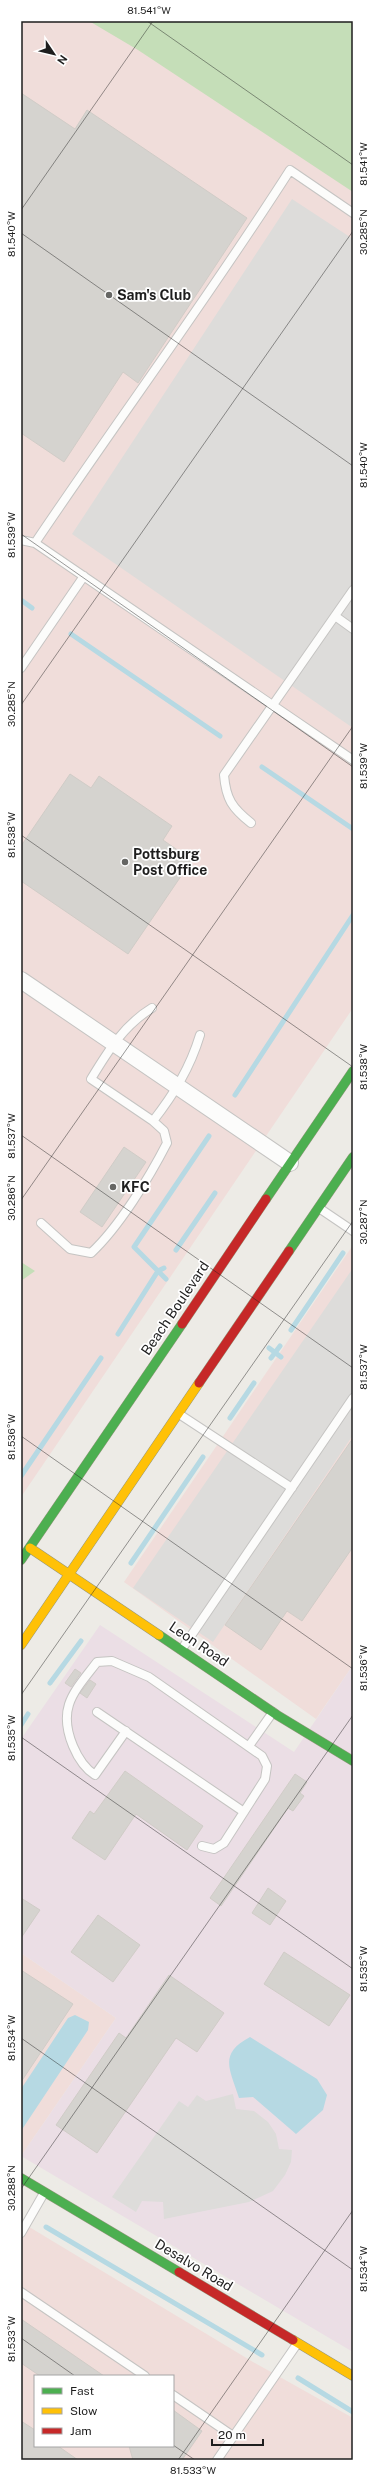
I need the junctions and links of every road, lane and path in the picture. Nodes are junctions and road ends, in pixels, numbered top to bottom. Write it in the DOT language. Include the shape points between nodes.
graph roads {
  1 [pos="353,213"];
  2 [pos="21,540"];
  3 [pos="35,543"];
  4 [pos="84,576"];
  5 [pos="353,590"];
  6 [pos="335,616"];
  7 [pos="353,629"];
  8 [pos="21,668"];
  9 [pos="273,704"];
  10 [pos="353,760"];
  11 [pos="251,823"];
  12 [pos="22,983"];
  13 [pos="152,1008"];
  14 [pos="200,1035"];
  15 [pos="113,1043"];
  16 [pos="353,1072"];
  17 [pos="179,1087"];
  18 [pos="154,1122"];
  19 [pos="353,1157"];
  20 [pos="290,1163"];
  21 [pos="318,1208"];
  22 [pos="41,1223"];
  23 [pos="353,1231"];
  24 [pos="353,1398"];
  25 [pos="179,1413"];
  26 [pos="292,1488"];
  27 [pos="21,1542"];
  28 [pos="30,1548"];
  29 [pos="21,1560"];
  30 [pos="70,1574"];
  31 [pos="21,1646"];
  32 [pos="182,1650"];
  33 [pos="98,1712"];
  34 [pos="273,1712"];
  35 [pos="126,1731"];
  36 [pos="249,1746"];
  37 [pos="353,1761"];
  38 [pos="244,1812"];
  39 [pos="202,1846"];
  40 [pos="21,2178"];
  41 [pos="45,2192"];
  42 [pos="21,2233"];
  43 [pos="21,2292"];
  44 [pos="298,2343"];
  45 [pos="144,2375"];
  46 [pos="353,2376"];
  47 [pos="174,2396"];
  48 [pos="233,2436"];
  49 [pos="217,2460"];
  1 -- 3 [label="lane" via="290,170 152,378 120,416"];
  2 -- 3 [label="lane"];
  3 -- 4 [label="lane"];
  4 -- 8 [label="lane"];
  4 -- 9 [label="lane"];
  5 -- 6 [label="lane"];
  6 -- 7 [label="lane"];
  6 -- 9 [label="lane"];
  9 -- 10 [label="lane"];
  9 -- 11 [label="lane" via="224,775 226,795 237,812"];
  12 -- 15 [label="street"];
  13 -- 15 [label="lane" via="138,1017"];
  14 -- 17 [label="lane"];
  15 -- 17 [label="street"];
  15 -- 18 [label="lane" via="91,1079"];
  16 -- 20 [label="main road, Beach Boulevard"];
  17 -- 18 [label="lane"];
  17 -- 20 [label="street"];
  18 -- 22 [label="lane" via="164,1131 167,1143 104,1241 91,1253 70,1249"];
  19 -- 21 [label="main road"];
  20 -- 28 [label="main road, Beach Boulevard"];
  21 -- 23 [label="lane"];
  21 -- 25 [label="main road"];
  24 -- 26 [label="lane"];
  25 -- 26 [label="lane"];
  25 -- 30 [label="main road"];
  26 -- 32 [label="lane"];
  27 -- 28 [label="lane"];
  28 -- 29 [label="main road, Beach Boulevard"];
  28 -- 30 [label="main road, Leon Road"];
  30 -- 31 [label="main road"];
  30 -- 32 [label="main road, Leon Road"];
  32 -- 34 [label="main road, Leon Road"];
  33 -- 35 [label="lane"];
  34 -- 36 [label="lane"];
  34 -- 37 [label="main road, Leon Road"];
  35 -- 36 [label="lane" via="95,1775 86,1769 75,1752 66,1728 67,1709 85,1677 97,1662 112,1660 149,1677"];
  35 -- 38 [label="lane"];
  36 -- 38 [label="lane" via="262,1756 267,1766 265,1780"];
  38 -- 39 [label="lane" via="224,1843 214,1849"];
  40 -- 41 [label="main road, Desalvo Road"];
  41 -- 42 [label="lane"];
  41 -- 44 [label="main road, Desalvo Road"];
  43 -- 45 [label="lane"];
  44 -- 46 [label="main road, Desalvo Road"];
  44 -- 48 [label="lane"];
  47 -- 48 [label="lane"];
  48 -- 49 [label="lane"];
}
